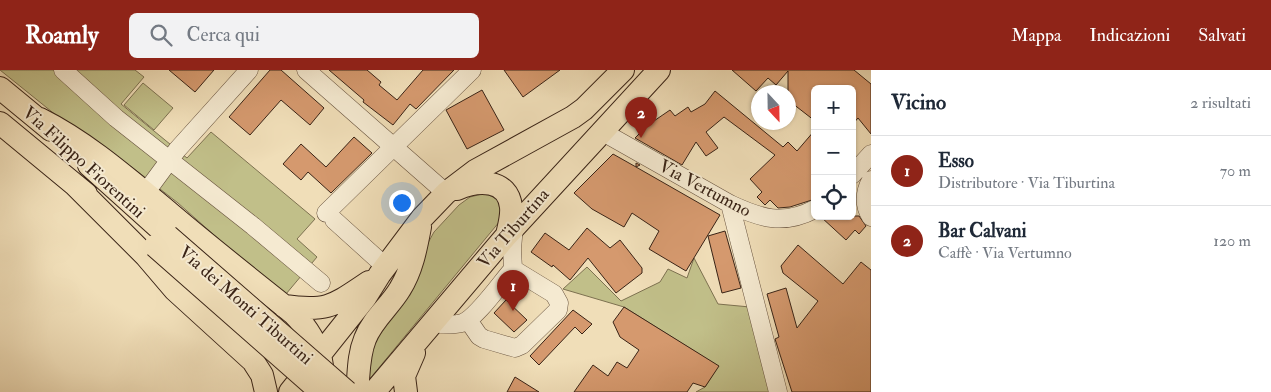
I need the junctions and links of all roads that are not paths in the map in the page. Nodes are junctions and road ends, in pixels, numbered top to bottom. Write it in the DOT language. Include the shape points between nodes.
graph roads {
  1 [pos="63,70"];
  2 [pos="249,70"];
  3 [pos="306,70"];
  4 [pos="472,70"];
  5 [pos="623,70"];
  6 [pos="659,70"];
  7 [pos="0,88"];
  8 [pos="40,119"];
  9 [pos="0,123"];
  10 [pos="601,131"];
  11 [pos="393,146"];
  12 [pos="871,154"];
  13 [pos="174,155"];
  14 [pos="856,171"];
  15 [pos="871,180"];
  16 [pos="75,185"];
  17 [pos="146,192"];
  18 [pos="446,194"];
  19 [pos="730,204"];
  20 [pos="811,211"];
  21 [pos="871,217"];
  22 [pos="422,218"];
  23 [pos="510,230"];
  24 [pos="162,241"];
  25 [pos="513,269"];
  26 [pos="383,271"];
  27 [pos="321,283"];
  28 [pos="284,306"];
  29 [pos="468,320"];
  30 [pos="428,327"];
  31 [pos="320,355"];
  32 [pos="266,392"];
  33 [pos="290,392"];
  34 [pos="321,392"];
  35 [pos="347,392"];
  36 [pos="357,392"];
  37 [pos="374,392"];
  38 [pos="406,392"];
  39 [pos="778,392"];
  1 -- 13 [label="street" via="116,118"];
  2 -- 13 [label="street"];
  3 -- 11 [label="street"];
  4 -- 11 [label="street"];
  5 -- 18 [label="main road" via="573,118 475,171"];
  6 -- 10 [label="main road, Via Tiburtina"];
  7 -- 8 [label="main road, Via Filippo Fiorentini"];
  8 -- 17 [label="main road" via="80,142"];
  8 -- 24 [label="main road, Via Filippo Fiorentini"];
  9 -- 16 [label="main road, Via Filippo Fiorentini"];
  10 -- 19 [label="street, Via Vertumno"];
  10 -- 23 [label="main road, Via Tiburtina"];
  11 -- 18 [label="street"];
  11 -- 26 [label="street" via="330,217"];
  12 -- 14 [label="street"];
  13 -- 17 [label="street"];
  13 -- 27 [label="street"];
  15 -- 21 [label="street" via="865,202"];
  16 -- 24 [label="main road, Via Filippo Fiorentini"];
  16 -- 32 [label="main road" via="176,290 253,361 262,375"];
  17 -- 28 [label="main road"];
  18 -- 22 [label="main road"];
  18 -- 23 [label="main road" via="476,183 500,187 510,203"];
  19 -- 20 [label="street, Via Vertumno" via="759,216 781,219"];
  19 -- 39 [label="street"];
  22 -- 26 [label="main road"];
  22 -- 36 [label="main road" via="406,279 365,337 360,354"];
  23 -- 25 [label="street"];
  23 -- 30 [label="main road, Via Tiburtina"];
  24 -- 34 [label="main road, Via dei Monti Tiburtini, bridge"];
  24 -- 35 [label="main road, Via dei Monti Tiburtini, bridge"];
  25 -- 29 [label="street"];
  25 -- 29 [label="street" via="554,294 559,303 558,310 515,348 479,336"];
  26 -- 28 [label="main road" via="336,304 318,308"];
  26 -- 31 [label="main road"];
  28 -- 31 [label="main road" via="300,320"];
  29 -- 30 [label="street"];
  30 -- 37 [label="main road, Via Tiburtina"];
  30 -- 38 [label="main road" via="406,371"];
  31 -- 33 [label="main road"];
  31 -- 34 [label="main road"];
}
